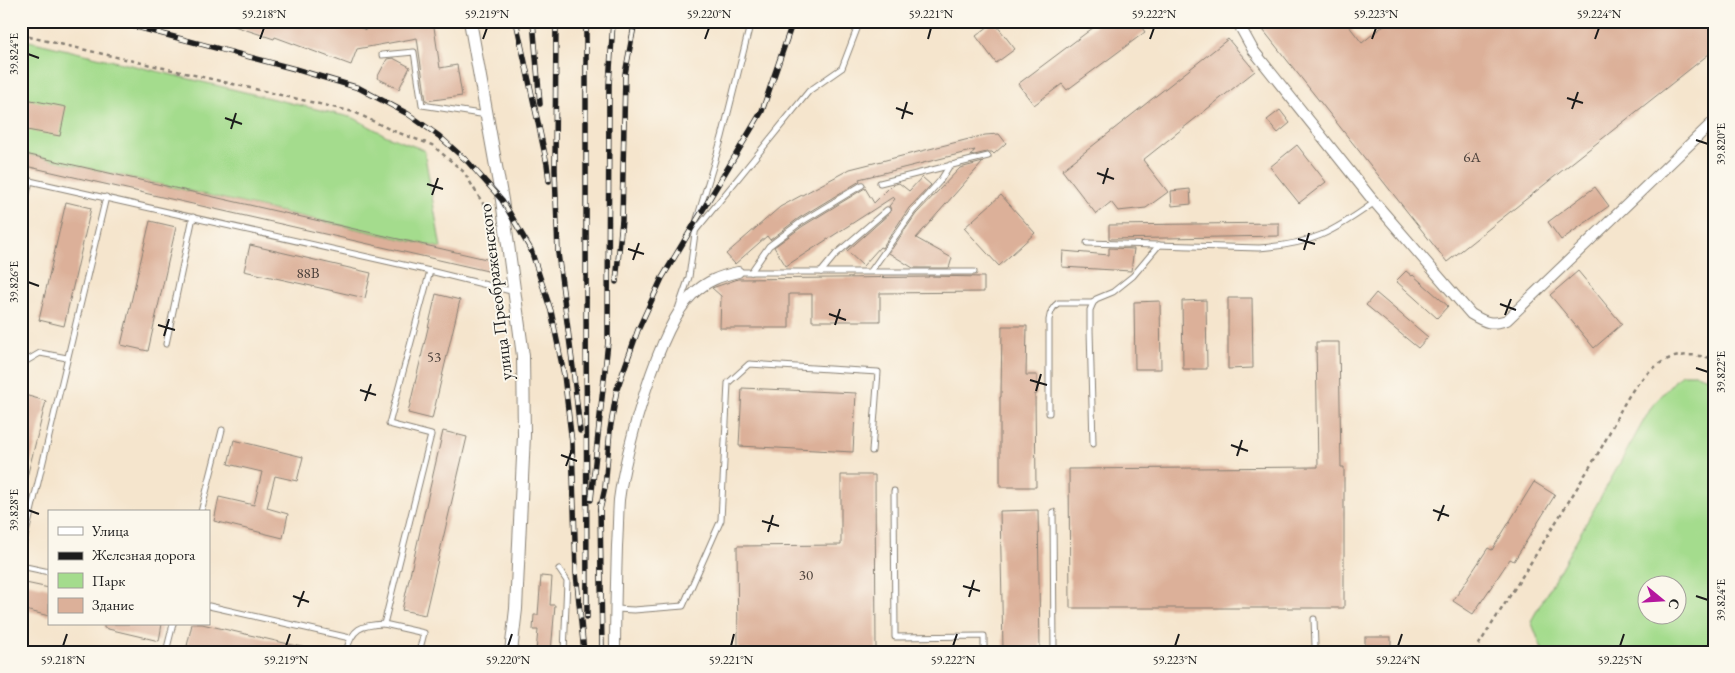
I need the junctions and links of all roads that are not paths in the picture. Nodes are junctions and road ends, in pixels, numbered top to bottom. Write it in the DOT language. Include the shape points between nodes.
graph roads {
  1 [pos="470,21"];
  2 [pos="751,21"];
  3 [pos="860,21"];
  4 [pos="1237,21"];
  5 [pos="382,54"];
  6 [pos="487,115"];
  7 [pos="1714,121"];
  8 [pos="988,156"];
  9 [pos="950,165"];
  10 [pos="21,179"];
  11 [pos="30,180"];
  12 [pos="880,183"];
  13 [pos="862,186"];
  14 [pos="106,196"];
  15 [pos="1375,202"];
  16 [pos="887,210"];
  17 [pos="193,216"];
  18 [pos="21,217"];
  19 [pos="696,230"];
  20 [pos="1087,243"];
  21 [pos="1159,245"];
  22 [pos="430,271"];
  23 [pos="871,271"];
  24 [pos="738,272"];
  25 [pos="751,272"];
  26 [pos="821,272"];
  27 [pos="974,272"];
  28 [pos="515,292"];
  29 [pos="1092,303"];
  30 [pos="678,312"];
  31 [pos="166,344"];
  32 [pos="67,358"];
  33 [pos="21,364"];
  34 [pos="1049,413"];
  35 [pos="222,430"];
  36 [pos="1093,444"];
  37 [pos="872,451"];
  38 [pos="894,490"];
  39 [pos="202,510"];
  40 [pos="1052,512"];
  41 [pos="21,554"];
  42 [pos="21,566"];
  43 [pos="559,569"];
  44 [pos="48,572"];
  45 [pos="210,606"];
  46 [pos="615,609"];
  47 [pos="1314,619"];
  48 [pos="384,624"];
  49 [pos="172,626"];
  50 [pos="350,638"];
  51 [pos="166,652"];
  52 [pos="346,652"];
  53 [pos="419,652"];
  54 [pos="511,652"];
  55 [pos="564,652"];
  56 [pos="616,652"];
  57 [pos="984,652"];
  58 [pos="1054,652"];
  59 [pos="1314,652"];
  1 -- 6 [label="street, улица Преображенского"];
  2 -- 19 [label="lane"];
  3 -- 19 [label="lane" via="842,68 809,91"];
  4 -- 15 [label="street" via="1253,50"];
  5 -- 6 [label="lane" via="414,52 422,105"];
  6 -- 28 [label="street, улица Преображенского"];
  7 -- 15 [label="street" via="1508,320 1495,324 1471,314"];
  8 -- 9 [label="lane"];
  9 -- 12 [label="lane"];
  9 -- 23 [label="lane"];
  10 -- 11 [label="lane"];
  11 -- 14 [label="lane"];
  11 -- 18 [label="lane"];
  13 -- 25 [label="lane" via="801,222 769,246"];
  14 -- 17 [label="lane"];
  14 -- 32 [label="lane"];
  15 -- 21 [label="lane" via="1333,231 1286,246"];
  16 -- 26 [label="lane" via="836,254"];
  17 -- 22 [label="lane"];
  17 -- 31 [label="lane"];
  19 -- 30 [label="lane" via="689,277"];
  20 -- 21 [label="lane"];
  21 -- 29 [label="lane" via="1133,276"];
  22 -- 28 [label="lane"];
  22 -- 48 [label="lane" via="389,424 431,435"];
  23 -- 26 [label="lane"];
  23 -- 27 [label="lane"];
  24 -- 25 [label="lane"];
  24 -- 30 [label="street" via="708,282 691,295"];
  25 -- 26 [label="lane"];
  28 -- 54 [label="street, улица Преображенского" via="523,356 524,435"];
  29 -- 34 [label="lane" via="1058,303 1051,312"];
  29 -- 36 [label="lane"];
  30 -- 46 [label="street" via="660,352 629,450 619,500"];
  32 -- 33 [label="lane" via="40,353"];
  32 -- 41 [label="lane"];
  35 -- 39 [label="lane"];
  37 -- 46 [label="lane" via="878,372 748,364 728,383 721,520 683,606"];
  38 -- 57 [label="lane" via="895,637 984,636"];
  40 -- 58 [label="lane"];
  42 -- 44 [label="lane"];
  43 -- 55 [label="lane" via="567,581"];
  45 -- 50 [label="lane"];
  46 -- 56 [label="street"];
  47 -- 59 [label="lane"];
  48 -- 50 [label="lane" via="366,625"];
  48 -- 53 [label="lane" via="424,633"];
  49 -- 51 [label="lane"];
  50 -- 52 [label="lane"];
}
